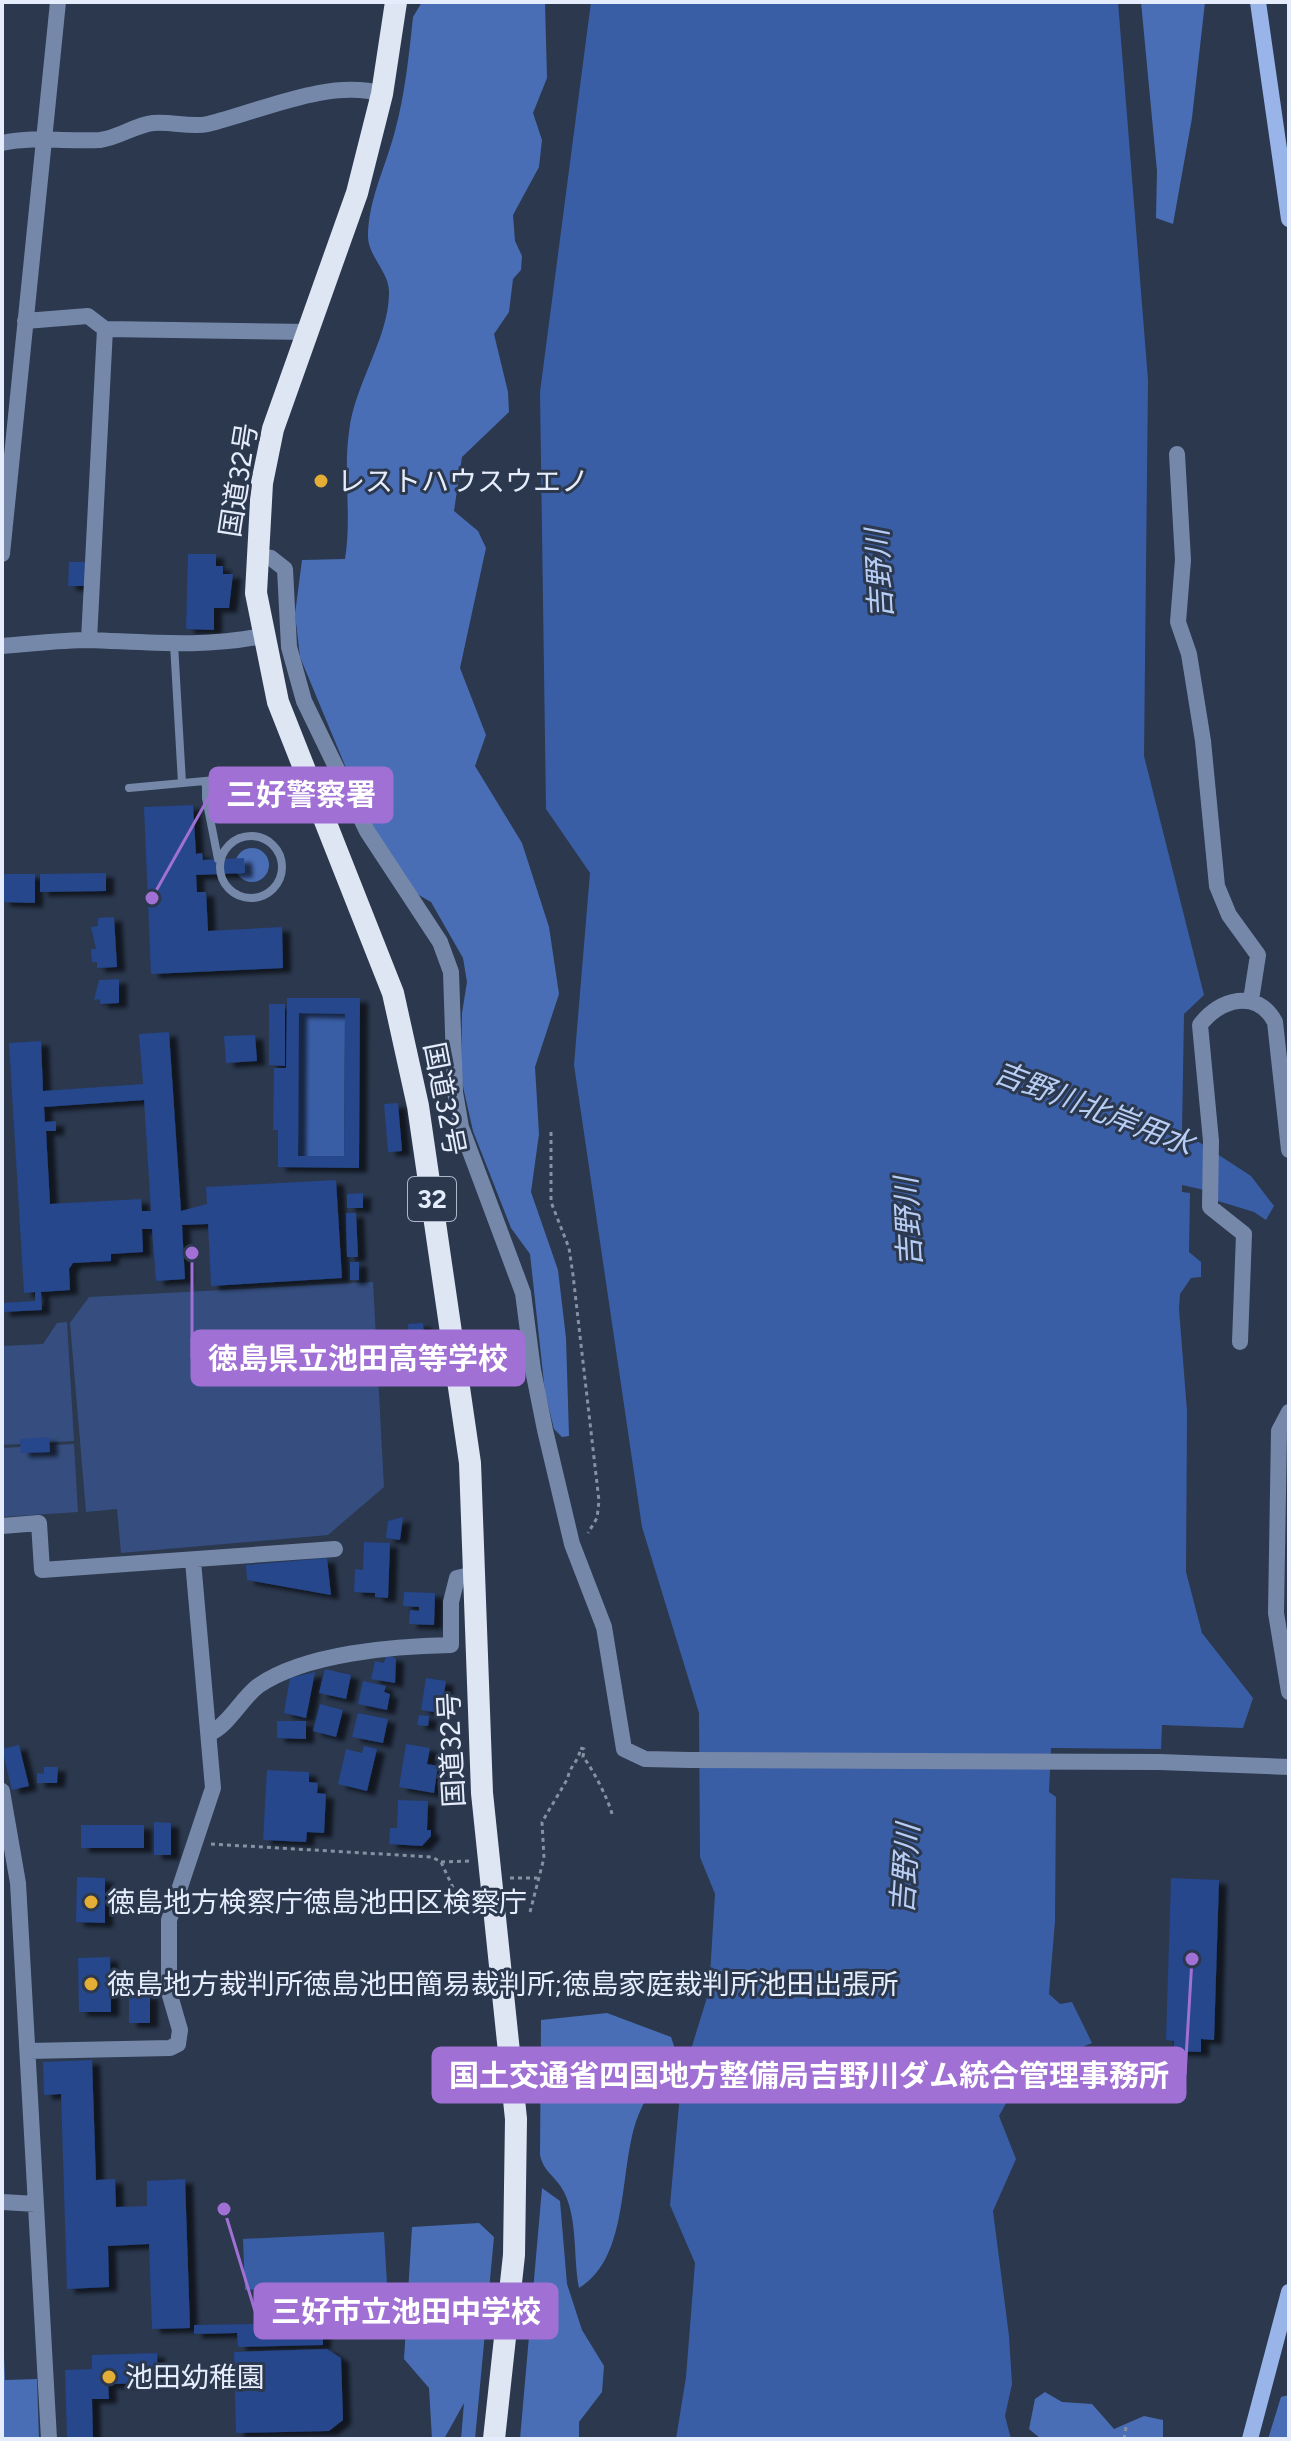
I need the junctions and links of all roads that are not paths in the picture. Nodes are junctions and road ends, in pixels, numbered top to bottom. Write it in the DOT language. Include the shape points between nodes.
graph roads {
  1 [pos="58,2"];
  2 [pos="396,2"];
  3 [pos="1258,2"];
  4 [pos="382,94"];
  5 [pos="44,139"];
  6 [pos="2,143"];
  7 [pos="1289,219"];
  8 [pos="25,321"];
  9 [pos="105,329"];
  10 [pos="308,332"];
  11 [pos="1177,454"];
  12 [pos="2,554"];
  13 [pos="257,556"];
  14 [pos="262,636"];
  15 [pos="89,640"];
  16 [pos="174,644"];
  17 [pos="2,646"];
  18 [pos="304,772"];
  19 [pos="206,781"];
  20 [pos="182,783"];
  21 [pos="129,788"];
  22 [pos="219,862"];
  23 [pos="1251,1000"];
  24 [pos="1289,1150"];
  25 [pos="1240,1342"];
  26 [pos="1289,1412"];
  27 [pos="2,1526"];
  28 [pos="335,1549"];
  29 [pos="193,1561"];
  30 [pos="474,1574"];
  31 [pos="1289,1692"];
  32 [pos="210,1733"];
  33 [pos="1289,1751"];
  34 [pos="1289,1766"];
  35 [pos="2,1791"];
  36 [pos="28,2051"];
  37 [pos="2,2202"];
  38 [pos="36,2204"];
  39 [pos="1289,2292"];
  40 [pos="49,2439"];
  41 [pos="494,2439"];
  42 [pos="1250,2439"];
  1 -- 5 [label="street"];
  2 -- 4 [label="highway, 国道32号 / 32"];
  3 -- 7 [label="main road"];
  4 -- 5 [label="street" via="321,94 251,108 204,125 150,123 103,140"];
  4 -- 10 [label="highway, 国道32号 / 32" via="357,193"];
  5 -- 6 [label="street"];
  5 -- 8 [label="street"];
  8 -- 9 [label="street" via="88,316"];
  8 -- 12 [label="street"];
  9 -- 10 [label="street"];
  9 -- 15 [label="street"];
  10 -- 13 [label="highway, 国道32号 / 32" via="273,429 262,483"];
  11 -- 23 [label="street" via="1183,560 1178,622 1189,654 1203,741 1217,886 1229,915 1258,955"];
  13 -- 14 [label="highway, 国道32号 / 32"];
  13 -- 34 [label="street" via="271,558 285,569 289,647 304,701 367,831 440,942 451,972 461,1127 523,1293 533,1370 572,1544 604,1627 624,1749 645,1759"];
  14 -- 16 [label="street"];
  14 -- 18 [label="highway, 国道32号 / 32" via="278,702"];
  15 -- 16 [label="street"];
  15 -- 17 [label="street"];
  16 -- 20 [label="lane"];
  18 -- 19 [label="lane"];
  18 -- 30 [label="highway, 国道32号 / 32" via="393,993 418,1106 470,1463"];
  19 -- 20 [label="lane"];
  19 -- 22 [label="lane"];
  20 -- 21 [label="lane"];
  22 -- 22 [label="lane" via="237,838 257,836 279,855 281,875 269,892 249,899 229,891"];
  23 -- 24 [label="street" via="1275,1022"];
  23 -- 25 [label="street" via="1213,1009 1200,1025 1211,1141 1210,1207 1244,1234"];
  26 -- 31 [label="street" via="1279,1431 1276,1613"];
  27 -- 29 [label="street" via="39,1523 42,1570"];
  28 -- 29 [label="street"];
  29 -- 32 [label="street"];
  30 -- 32 [label="street" via="457,1578 451,1645 362,1653 300,1667 259,1685 219,1730"];
  30 -- 41 [label="highway, 国道32号 / 32" via="482,1793 516,2119 514,2255"];
  32 -- 36 [label="street" via="213,1788 169,1920 169,1992 180,2030 178,2044"];
  33 -- 34 [label="street"];
  35 -- 36 [label="street" via="18,1883"];
  36 -- 38 [label="street"];
  37 -- 38 [label="street"];
  38 -- 40 [label="street"];
  39 -- 42 [label="main road"];
}
